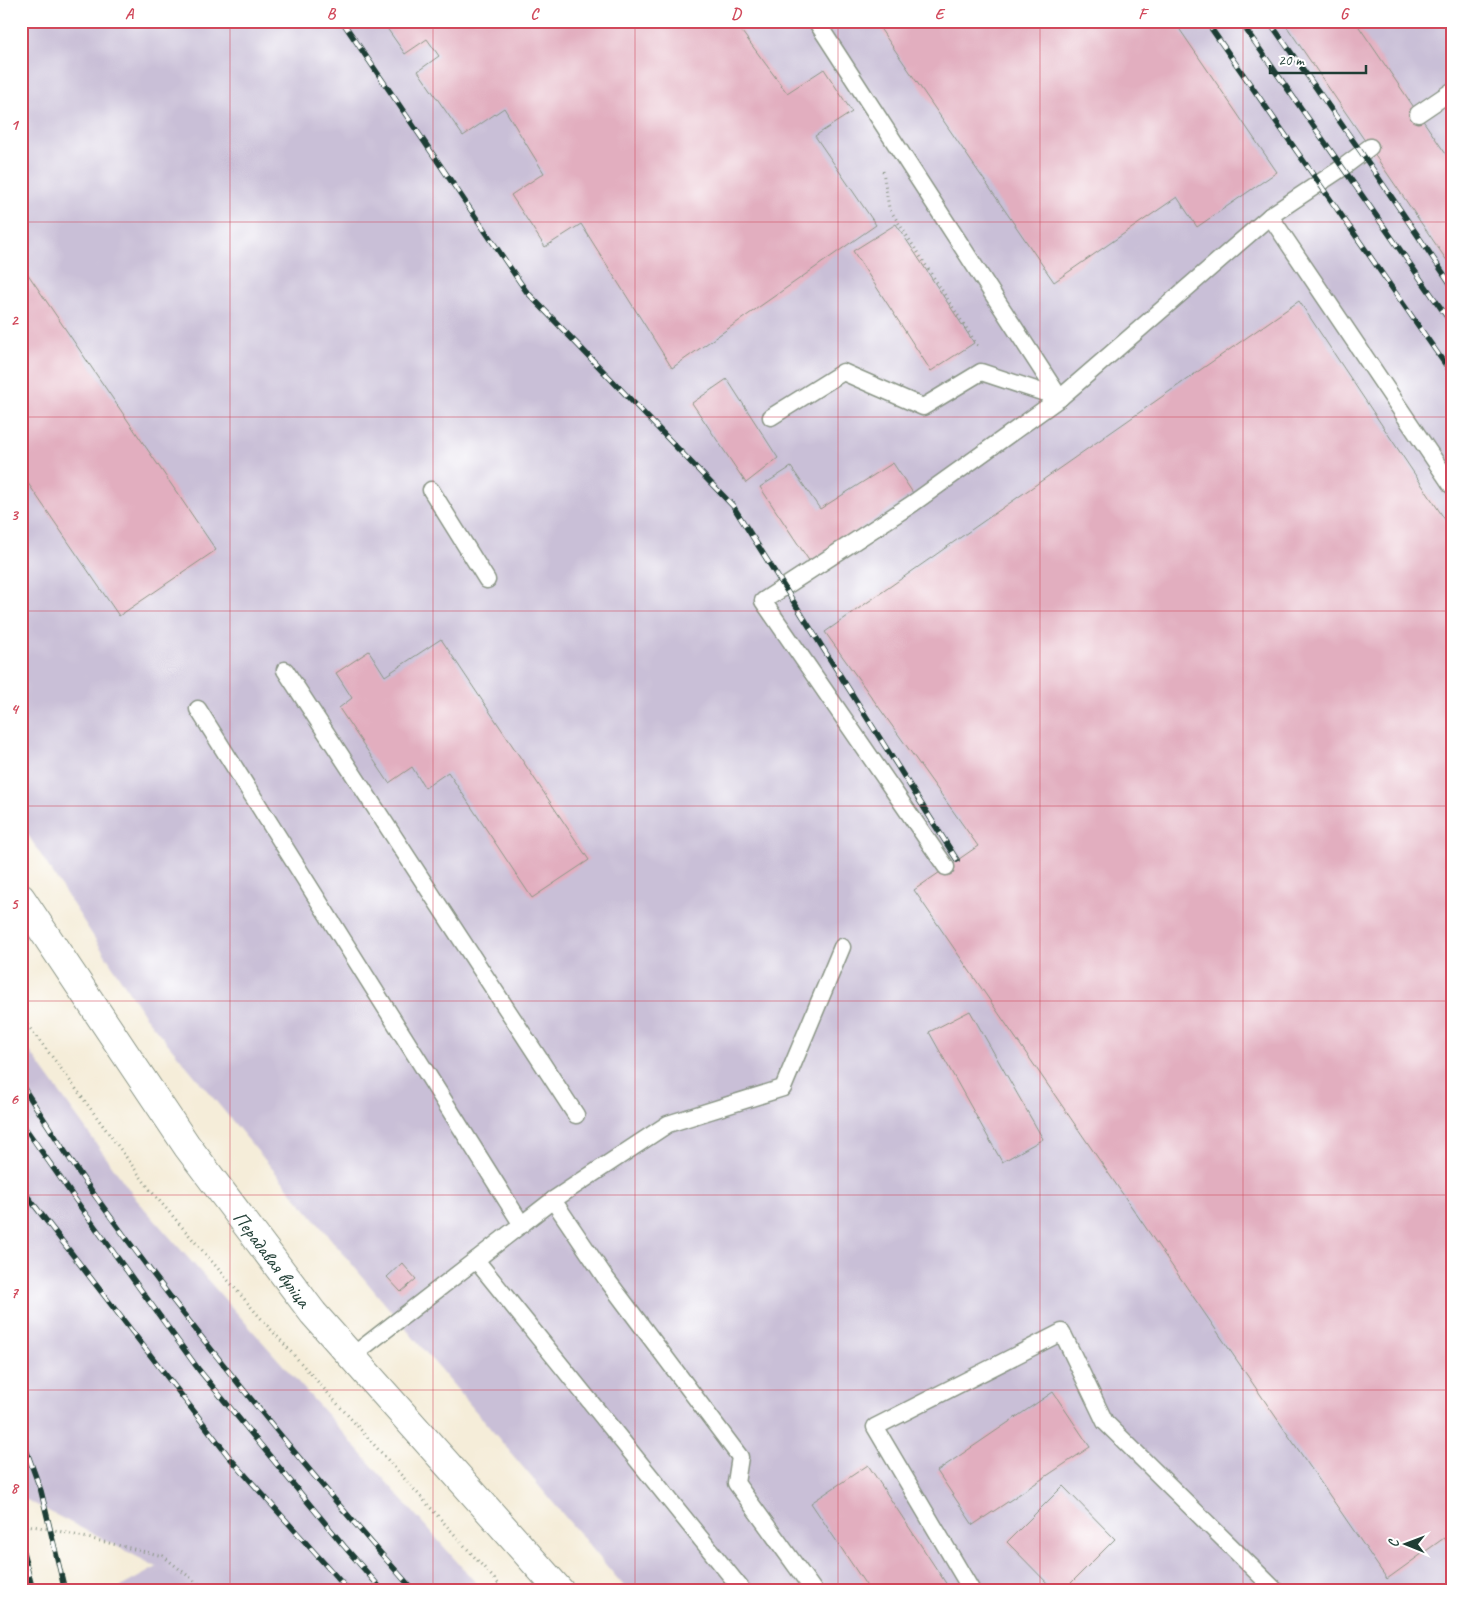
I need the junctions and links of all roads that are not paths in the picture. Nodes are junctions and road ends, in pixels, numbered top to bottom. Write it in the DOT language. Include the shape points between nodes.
graph roads {
  1 [pos="816,21"];
  2 [pos="1452,91"];
  3 [pos="1418,114"];
  4 [pos="1370,147"];
  5 [pos="1270,216"];
  6 [pos="1060,398"];
  7 [pos="771,417"];
  8 [pos="1452,486"];
  9 [pos="431,490"];
  10 [pos="487,580"];
  11 [pos="285,670"];
  12 [pos="198,709"];
  13 [pos="946,867"];
  14 [pos="21,898"];
  15 [pos="842,947"];
  16 [pos="576,1115"];
  17 [pos="553,1200"];
  18 [pos="522,1225"];
  19 [pos="476,1260"];
  20 [pos="352,1356"];
  21 [pos="560,1591"];
  22 [pos="743,1591"];
  23 [pos="814,1591"];
  24 [pos="972,1591"];
  25 [pos="1276,1591"];
  1 -- 6 [label="lane"];
  2 -- 3 [label="lane"];
  4 -- 5 [label="lane"];
  5 -- 6 [label="lane"];
  5 -- 8 [label="lane"];
  6 -- 7 [label="lane" via="981,372 923,407 843,372"];
  6 -- 13 [label="lane" via="912,504 763,601"];
  9 -- 10 [label="lane"];
  11 -- 16 [label="lane"];
  12 -- 18 [label="lane"];
  14 -- 20 [label="street, Перадавая вуліца" via="186,1146 313,1313"];
  15 -- 17 [label="lane" via="783,1088 668,1124"];
  17 -- 18 [label="lane"];
  17 -- 23 [label="lane" via="606,1278 740,1457 736,1483"];
  18 -- 19 [label="lane"];
  19 -- 20 [label="lane"];
  19 -- 22 [label="lane"];
  20 -- 21 [label="street, Перадавая вуліца"];
  24 -- 25 [label="lane" via="875,1426 1062,1332 1104,1422"];
}
